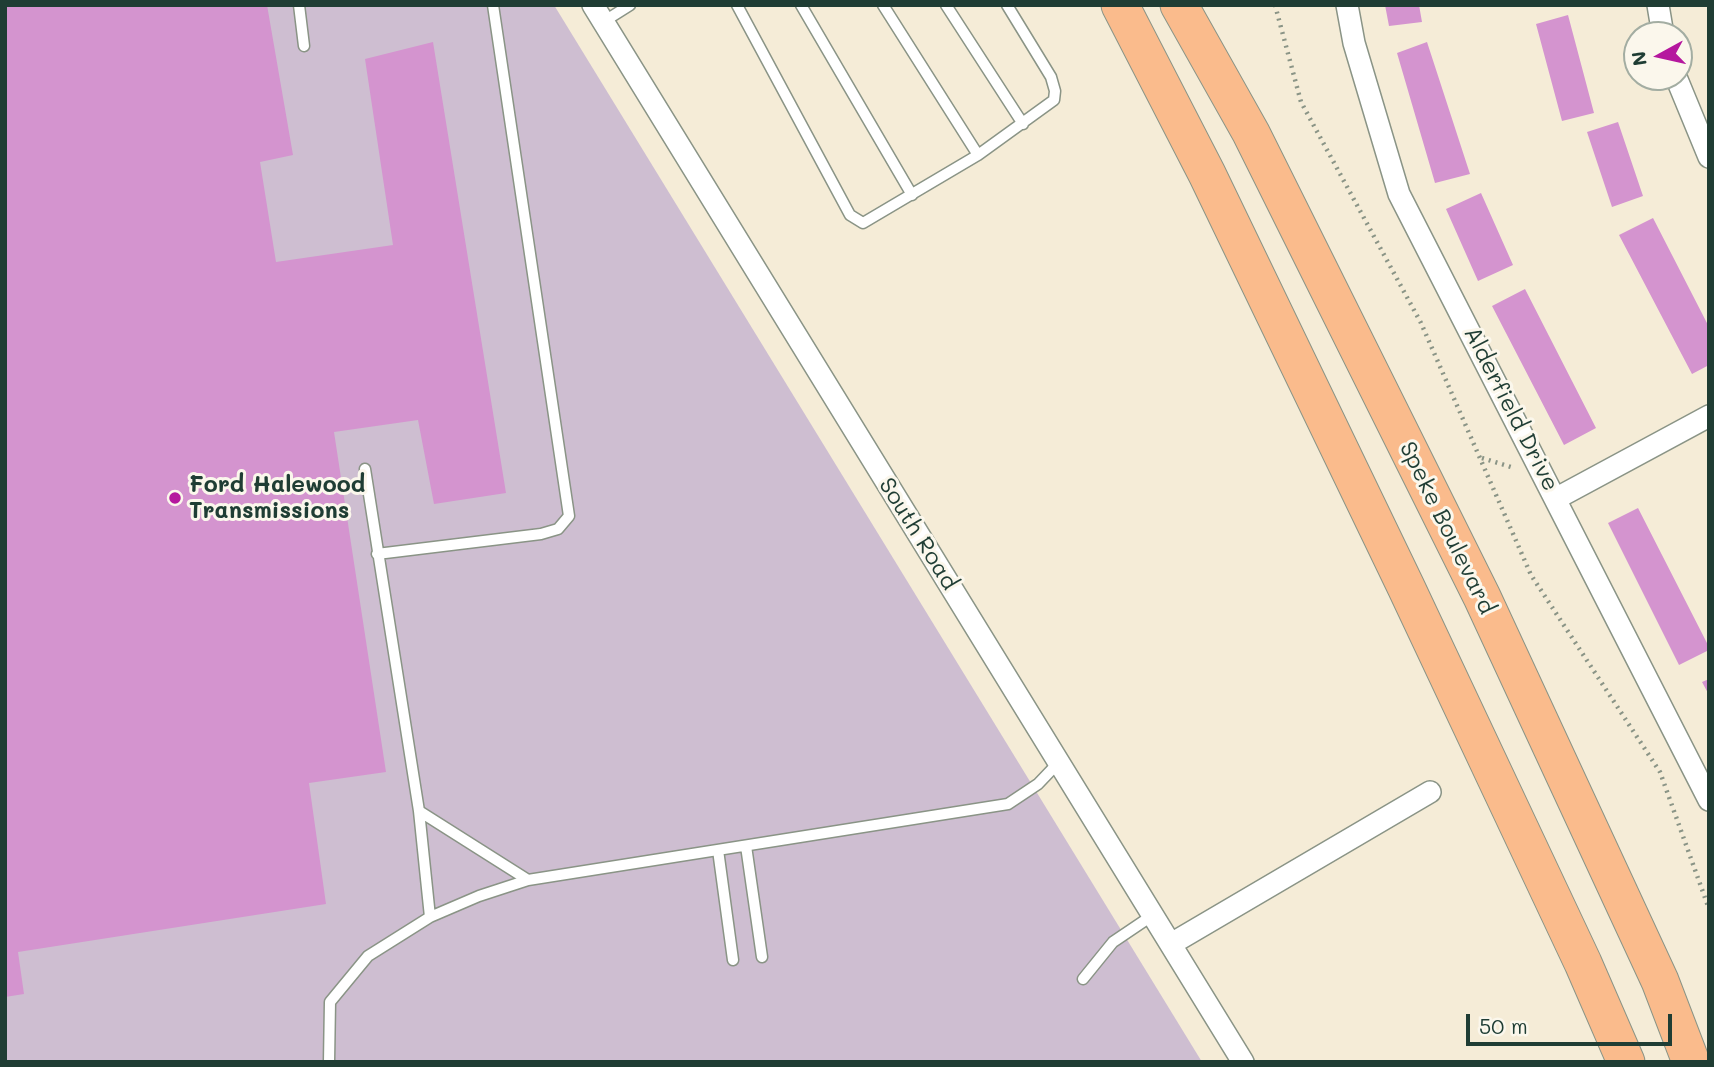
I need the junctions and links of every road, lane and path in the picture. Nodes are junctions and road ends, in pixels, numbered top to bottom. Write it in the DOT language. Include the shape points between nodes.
graph roads {
  1 [pos="299,5"];
  2 [pos="493,5"];
  3 [pos="630,5"];
  4 [pos="737,5"];
  5 [pos="801,5"];
  6 [pos="883,5"];
  7 [pos="946,5"];
  8 [pos="1007,5"];
  9 [pos="1120,5"];
  10 [pos="1179,5"];
  11 [pos="1275,5"];
  12 [pos="1347,5"];
  13 [pos="598,13"];
  14 [pos="304,46"];
  15 [pos="1682,91"];
  16 [pos="1023,124"];
  17 [pos="978,155"];
  18 [pos="1709,157"];
  19 [pos="912,195"];
  20 [pos="1709,416"];
  21 [pos="365,469"];
  22 [pos="1557,498"];
  23 [pos="377,554"];
  24 [pos="1059,762"];
  25 [pos="1430,792"];
  26 [pos="1709,800"];
  27 [pos="419,811"];
  28 [pos="746,846"];
  29 [pos="718,850"];
  30 [pos="528,880"];
  31 [pos="1709,909"];
  32 [pos="1153,915"];
  33 [pos="430,917"];
  34 [pos="1171,944"];
  35 [pos="762,957"];
  36 [pos="733,960"];
  37 [pos="1083,979"];
  38 [pos="329,1062"];
  39 [pos="1243,1062"];
  40 [pos="1626,1062"];
  41 [pos="1691,1062"];
  1 -- 14 [label="lane"];
  2 -- 23 [label="lane" via="569,516 558,529 541,534"];
  3 -- 13 [label="lane"];
  4 -- 19 [label="lane" via="850,215 863,223"];
  5 -- 19 [label="lane"];
  6 -- 17 [label="lane"];
  7 -- 16 [label="lane"];
  8 -- 16 [label="lane" via="1055,91 1050,106"];
  9 -- 40 [label="highway" via="1406,587"];
  10 -- 41 [label="highway, Speke Boulevard" via="1251,133 1482,597 1660,981"];
  11 -- 31 [label="path" via="1301,102 1422,323 1531,575 1660,772"];
  12 -- 22 [label="street, Alderfield Drive" via="1399,194"];
  13 -- 24 [label="street, South Road"];
  15 -- 18 [label="street"];
  16 -- 17 [label="lane"];
  17 -- 19 [label="lane"];
  20 -- 22 [label="street"];
  21 -- 23 [label="lane"];
  22 -- 26 [label="street, Alderfield Drive"];
  23 -- 27 [label="lane"];
  24 -- 28 [label="lane" via="1007,804"];
  24 -- 32 [label="street, South Road"];
  25 -- 34 [label="street"];
  27 -- 30 [label="lane"];
  27 -- 33 [label="lane"];
  28 -- 29 [label="lane"];
  28 -- 35 [label="lane"];
  29 -- 30 [label="lane"];
  29 -- 36 [label="lane"];
  30 -- 33 [label="lane"];
  32 -- 34 [label="street, South Road"];
  32 -- 37 [label="lane" via="1113,942"];
  33 -- 38 [label="lane" via="368,956 330,1002"];
  34 -- 39 [label="street, South Road"];
}
